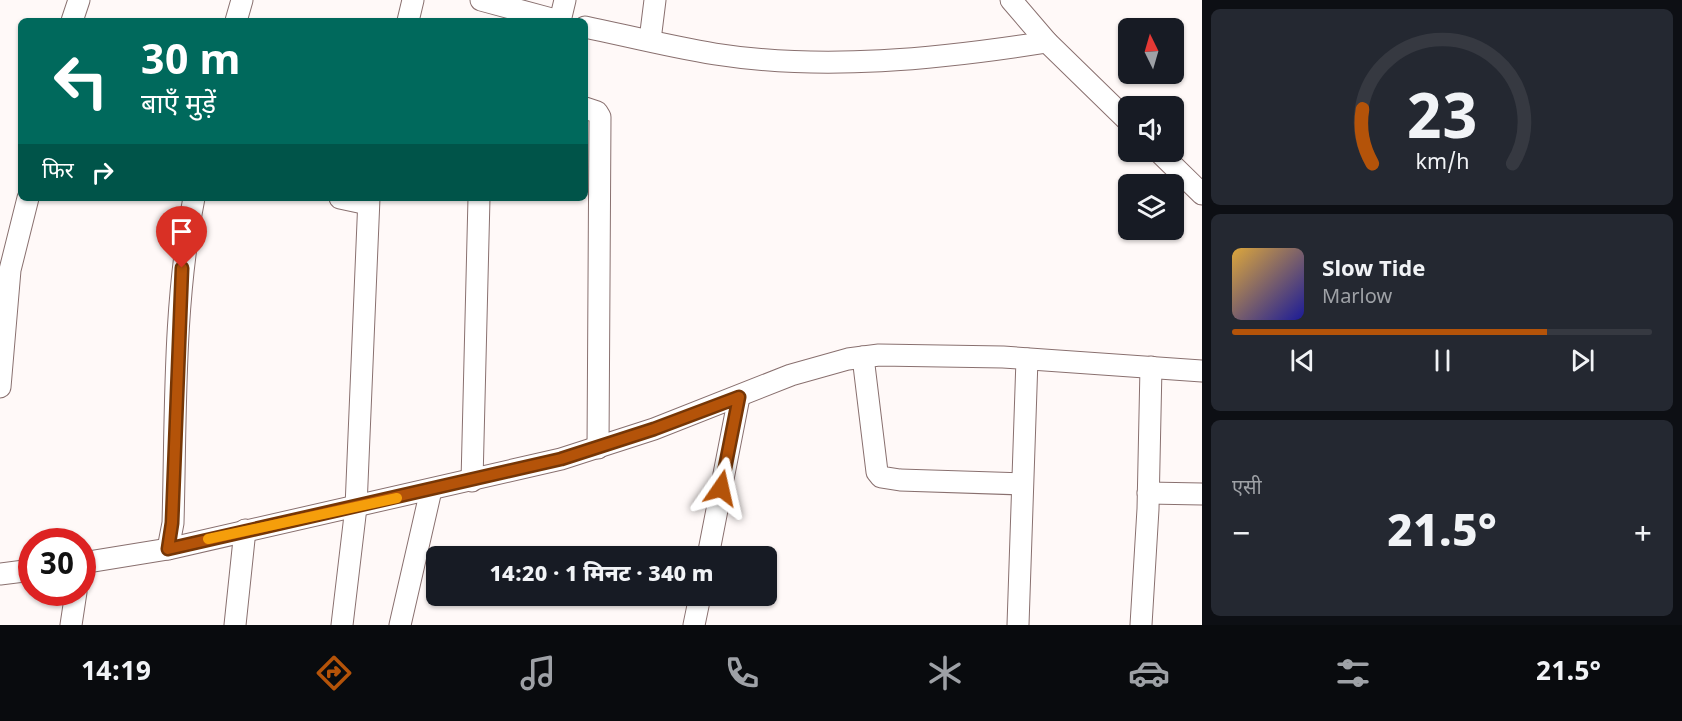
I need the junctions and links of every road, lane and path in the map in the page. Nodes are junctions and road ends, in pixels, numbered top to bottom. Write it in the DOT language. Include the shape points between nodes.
graph roads {
  1 [pos="79,0"];
  2 [pos="242,0"];
  3 [pos="413,0"];
  4 [pos="565,0"];
  5 [pos="655,0"];
  6 [pos="1011,0"];
  7 [pos="491,8"];
  8 [pos="73,18"];
  9 [pos="237,18"];
  10 [pos="409,18"];
  11 [pos="543,18"];
  12 [pos="560,18"];
  13 [pos="588,28"];
  14 [pos="650,40"];
  15 [pos="1047,42"];
  16 [pos="588,109"];
  17 [pos="1118,112"];
  18 [pos="1169,162"];
  19 [pos="1202,194"];
  20 [pos="27,201"];
  21 [pos="193,201"];
  22 [pos="368,201"];
  23 [pos="479,201"];
  24 [pos="5,269"];
  25 [pos="863,357"];
  26 [pos="1027,359"];
  27 [pos="1151,367"];
  28 [pos="1202,370"];
  29 [pos="0,387"];
  30 [pos="739,397"];
  31 [pos="598,448"];
  32 [pos="472,481"];
  33 [pos="1022,484"];
  34 [pos="431,490"];
  35 [pos="1148,493"];
  36 [pos="1202,494"];
  37 [pos="356,507"];
  38 [pos="245,530"];
  39 [pos="710,546"];
  40 [pos="168,549"];
  41 [pos="96,561"];
  42 [pos="18,572"];
  43 [pos="0,574"];
  44 [pos="74,606"];
  45 [pos="698,606"];
  46 [pos="71,625"];
  47 [pos="235,625"];
  48 [pos="342,625"];
  49 [pos="400,625"];
  50 [pos="694,625"];
  51 [pos="1018,625"];
  52 [pos="1141,625"];
  1 -- 8 [label="street"];
  2 -- 9 [label="street"];
  3 -- 10 [label="street"];
  4 -- 12 [label="street"];
  5 -- 14 [label="street"];
  6 -- 15 [label="street"];
  7 -- 11 [label="street"];
  13 -- 14 [label="street"];
  14 -- 15 [label="street" via="716,54 808,61 977,53"];
  15 -- 17 [label="street"];
  16 -- 31 [label="street" via="600,117"];
  18 -- 19 [label="street"];
  20 -- 24 [label="street"];
  21 -- 40 [label="street" via="184,248 179,309"];
  22 -- 37 [label="street"];
  23 -- 32 [label="street"];
  24 -- 29 [label="street"];
  25 -- 26 [label="street"];
  25 -- 30 [label="street" via="791,375"];
  25 -- 33 [label="street" via="877,472 881,477"];
  26 -- 27 [label="street"];
  26 -- 33 [label="street"];
  27 -- 28 [label="street"];
  27 -- 35 [label="street"];
  30 -- 31 [label="street"];
  30 -- 39 [label="street"];
  31 -- 32 [label="street"];
  32 -- 34 [label="street"];
  33 -- 51 [label="street"];
  34 -- 37 [label="street"];
  34 -- 49 [label="street"];
  35 -- 36 [label="street"];
  35 -- 52 [label="street"];
  37 -- 38 [label="street"];
  37 -- 48 [label="street"];
  38 -- 40 [label="street"];
  38 -- 47 [label="street"];
  40 -- 41 [label="street"];
  42 -- 43 [label="street"];
  44 -- 46 [label="street"];
  45 -- 50 [label="street"];
}
